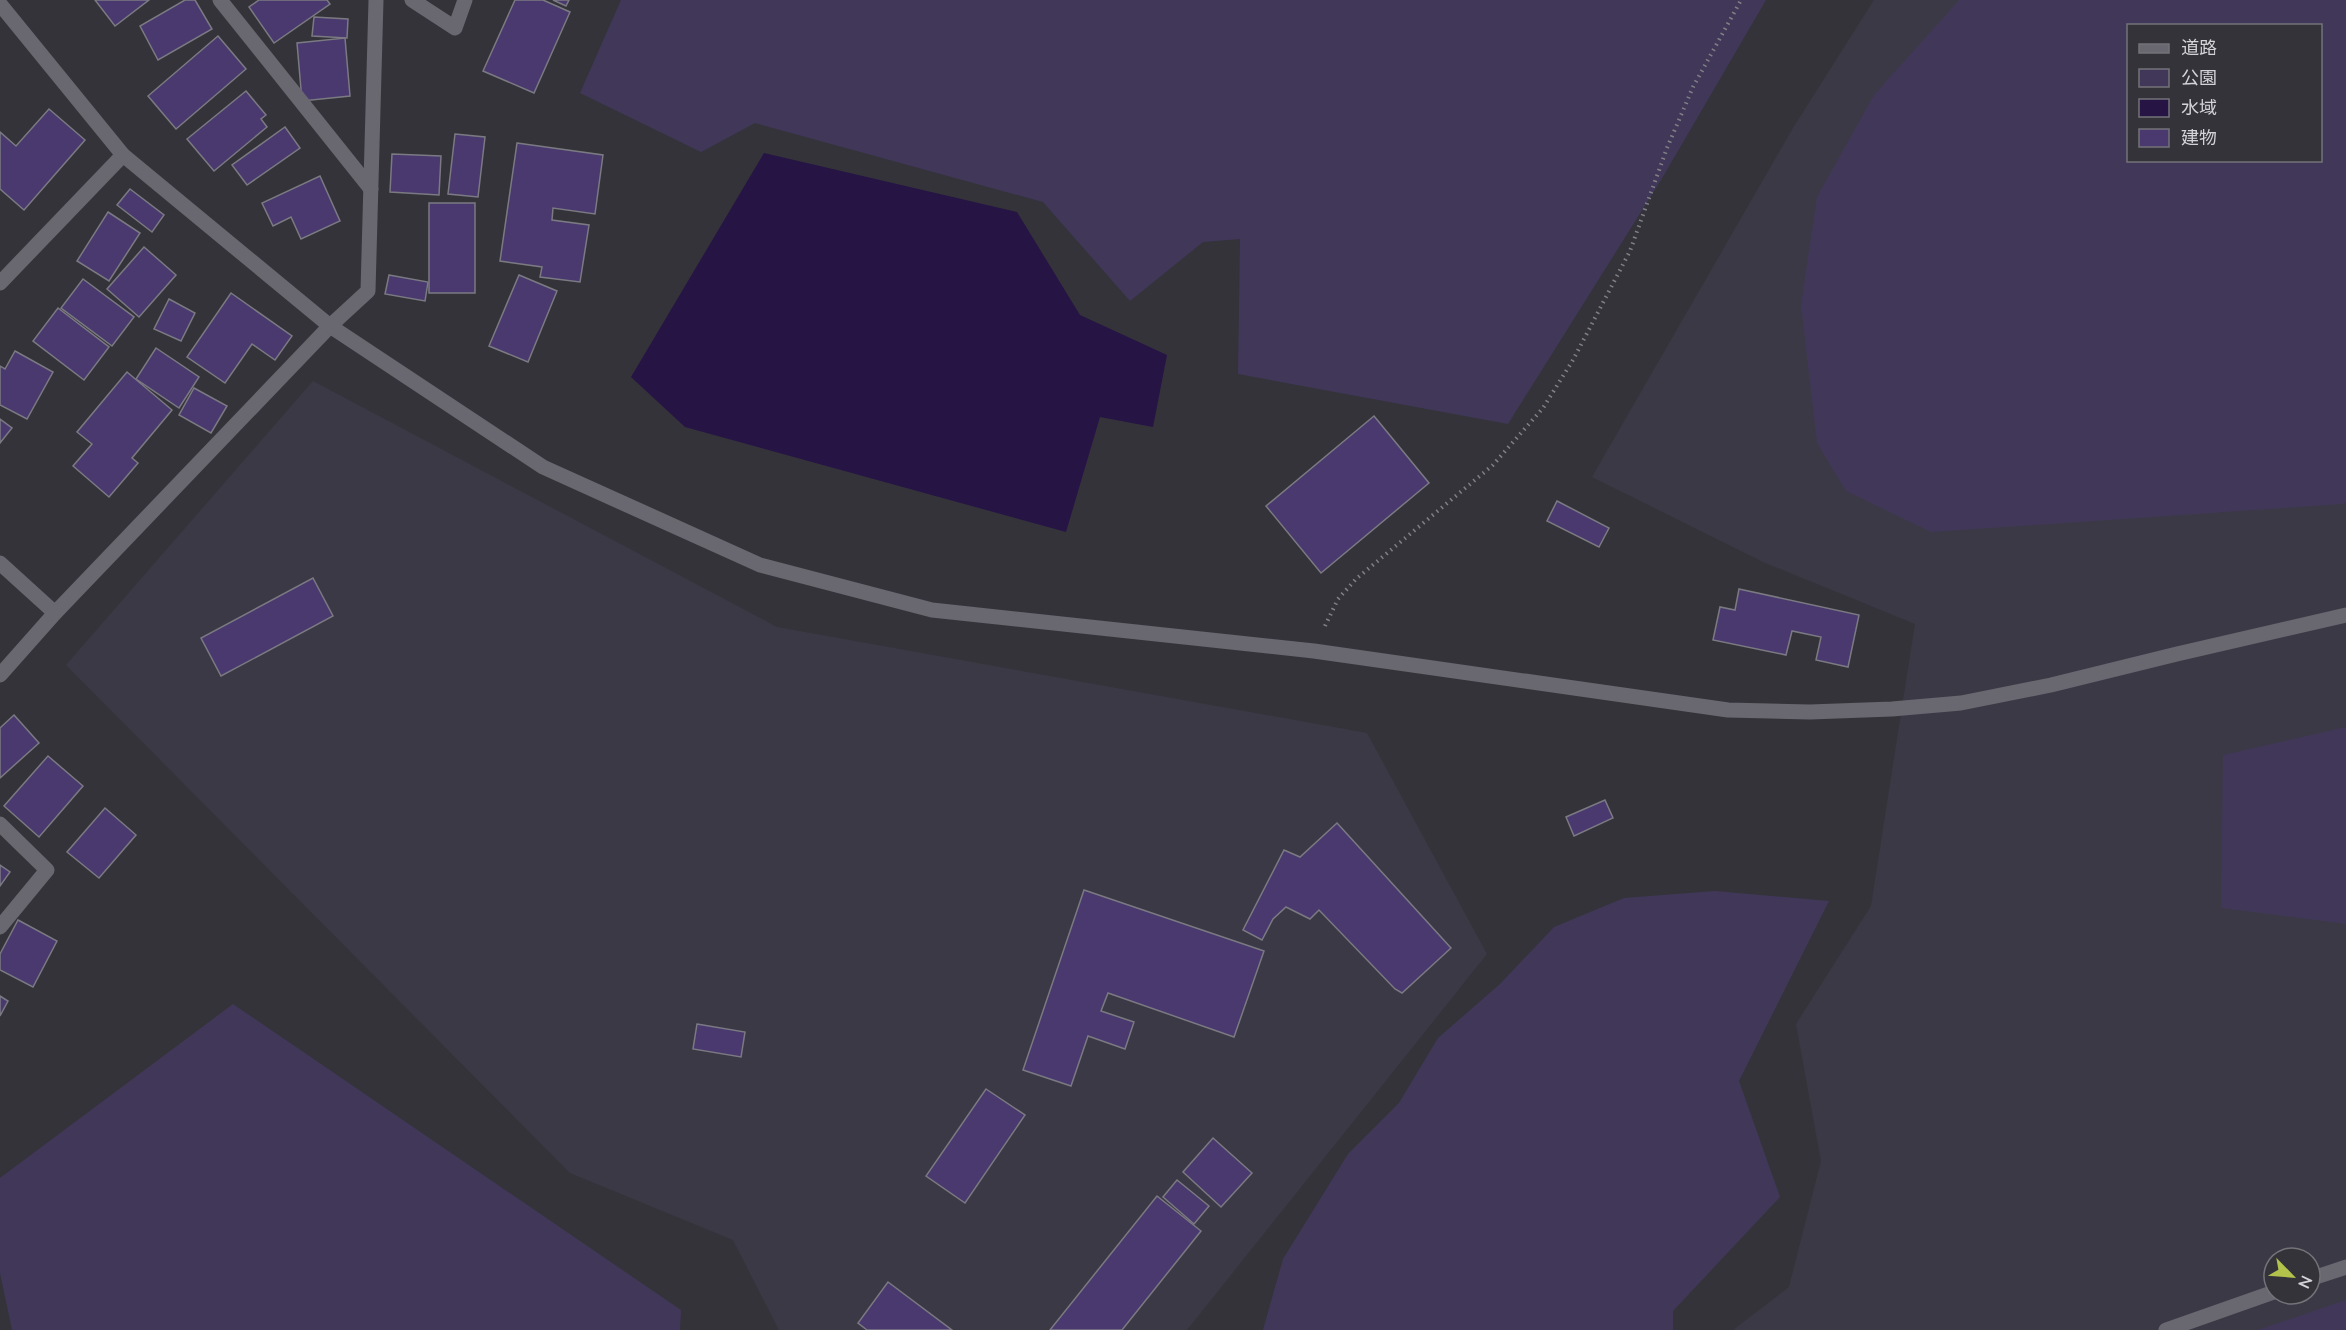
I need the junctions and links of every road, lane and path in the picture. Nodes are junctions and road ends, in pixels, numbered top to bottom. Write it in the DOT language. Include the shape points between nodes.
graph roads {
  1 [pos="220,0"];
  2 [pos="376,0"];
  3 [pos="412,0"];
  4 [pos="465,0"];
  5 [pos="1741,0"];
  6 [pos="0,4"];
  7 [pos="123,155"];
  8 [pos="371,189"];
  9 [pos="0,284"];
  10 [pos="330,326"];
  11 [pos="0,563"];
  12 [pos="56,613"];
  13 [pos="2346,615"];
  14 [pos="1314,651"];
  15 [pos="0,675"];
  16 [pos="0,824"];
  17 [pos="0,927"];
  18 [pos="2346,1267"];
  19 [pos="2322,1276"];
  20 [pos="2262,1296"];
  21 [pos="2166,1330"];
  1 -- 8 [label="street"];
  2 -- 8 [label="street"];
  3 -- 4 [label="street" via="455,28"];
  5 -- 14 [label="path" via="1693,87 1630,251 1543,408 1493,465 1356,579 1338,599"];
  6 -- 7 [label="street"];
  7 -- 9 [label="street"];
  7 -- 10 [label="street"];
  8 -- 10 [label="street" via="368,291"];
  10 -- 12 [label="street"];
  10 -- 14 [label="street" via="543,467 760,565 932,610"];
  11 -- 12 [label="street"];
  12 -- 15 [label="street"];
  13 -- 14 [label="street" via="1961,704 1845,711 1728,710"];
  16 -- 17 [label="street" via="47,870"];
  18 -- 19 [label="street"];
  20 -- 21 [label="street"];
}
